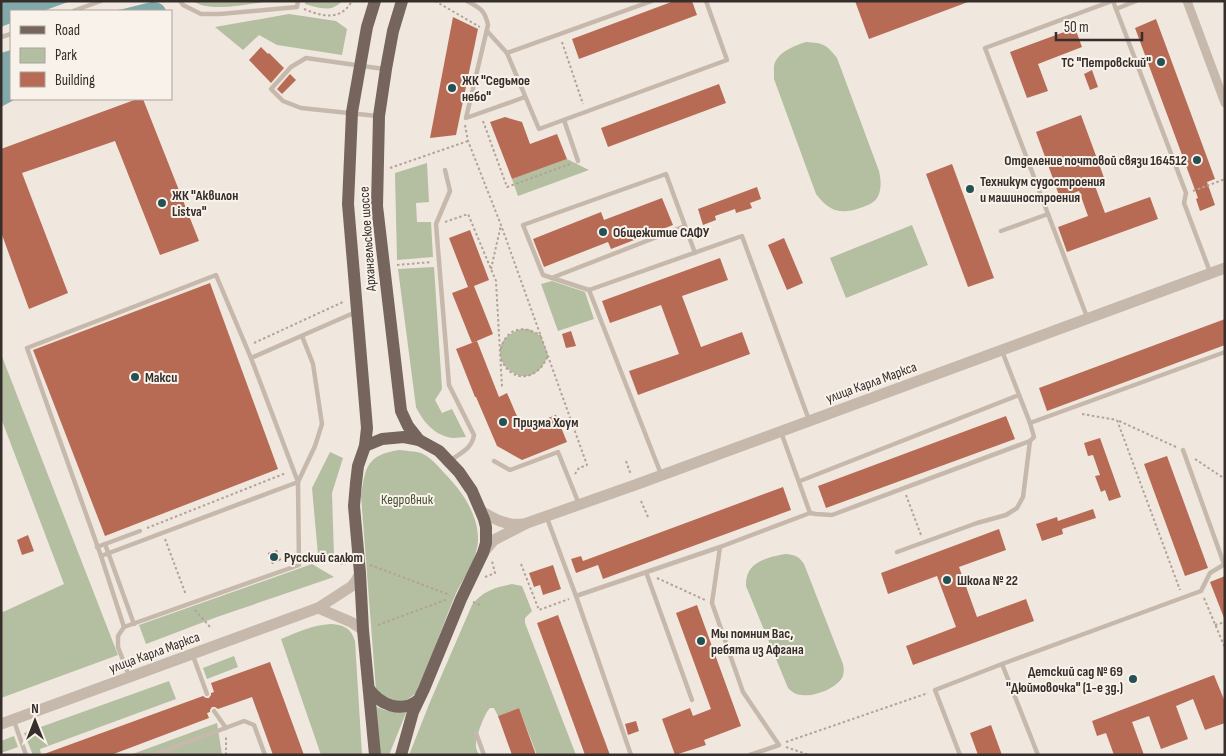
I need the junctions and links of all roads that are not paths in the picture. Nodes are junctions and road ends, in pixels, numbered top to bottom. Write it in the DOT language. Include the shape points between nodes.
graph roads {
  1 [pos="101,1"];
  2 [pos="180,1"];
  3 [pos="375,1"];
  4 [pos="402,1"];
  5 [pos="468,1"];
  6 [pos="652,1"];
  7 [pos="706,1"];
  8 [pos="1112,1"];
  9 [pos="1136,1"];
  10 [pos="1187,1"];
  11 [pos="297,4"];
  12 [pos="1116,9"];
  13 [pos="76,10"];
  14 [pos="487,31"];
  15 [pos="507,53"];
  16 [pos="361,65"];
  17 [pos="386,70"];
  18 [pos="525,97"];
  19 [pos="1225,103"];
  20 [pos="352,112"];
  21 [pos="379,116"];
  22 [pos="564,120"];
  23 [pos="578,161"];
  24 [pos="446,170"];
  25 [pos="1048,214"];
  26 [pos="685,226"];
  27 [pos="1001,231"];
  28 [pos="695,253"];
  29 [pos="1225,268"];
  30 [pos="1210,273"];
  31 [pos="553,278"];
  32 [pos="590,290"];
  33 [pos="357,313"];
  34 [pos="1087,318"];
  35 [pos="302,336"];
  36 [pos="1002,350"];
  37 [pos="1225,352"];
  38 [pos="251,358"];
  39 [pos="1019,395"];
  40 [pos="809,421"];
  41 [pos="1030,422"];
  42 [pos="781,431"];
  43 [pos="419,440"];
  44 [pos="1030,442"];
  45 [pos="365,446"];
  46 [pos="1183,450"];
  47 [pos="494,461"];
  48 [pos="449,462"];
  49 [pos="661,476"];
  50 [pos="800,481"];
  51 [pos="298,482"];
  52 [pos="580,505"];
  53 [pos="481,512"];
  54 [pos="810,513"];
  55 [pos="546,517"];
  56 [pos="527,523"];
  57 [pos="140,531"];
  58 [pos="105,544"];
  59 [pos="720,546"];
  60 [pos="97,548"];
  61 [pos="897,552"];
  62 [pos="108,554"];
  63 [pos="101,556"];
  64 [pos="487,556"];
  65 [pos="1225,564"];
  66 [pos="364,568"];
  67 [pos="646,572"];
  68 [pos="576,596"];
  69 [pos="318,608"];
  70 [pos="134,624"];
  71 [pos="124,627"];
  72 [pos="363,630"];
  73 [pos="192,654"];
  74 [pos="1002,664"];
  75 [pos="129,677"];
  76 [pos="369,689"];
  77 [pos="207,694"];
  78 [pos="692,700"];
  79 [pos="417,701"];
  80 [pos="214,711"];
  81 [pos="13,720"];
  82 [pos="1,724"];
  83 [pos="226,728"];
  84 [pos="476,733"];
  85 [pos="26,755"];
  86 [pos="153,755"];
  87 [pos="266,755"];
  88 [pos="375,755"];
  89 [pos="401,755"];
  90 [pos="484,755"];
  91 [pos="631,755"];
  92 [pos="750,755"];
  93 [pos="960,755"];
  94 [pos="1038,755"];
  1 -- 13 [label="lane"];
  2 -- 11 [label="lane" via="201,14"];
  3 -- 16 [label="main road, Архангельское шоссе"];
  4 -- 17 [label="main road, Архангельское шоссе"];
  5 -- 14 [label="lane" via="481,8 486,16"];
  6 -- 15 [label="lane"];
  7 -- 22 [label="lane" via="727,60"];
  8 -- 12 [label="lane"];
  8 -- 25 [label="lane" via="985,48"];
  9 -- 12 [label="lane"];
  10 -- 19 [label="street"];
  12 -- 30 [label="lane" via="1186,193 1184,203"];
  14 -- 15 [label="lane"];
  14 -- 18 [label="lane" via="466,118"];
  15 -- 18 [label="lane"];
  16 -- 17 [label="lane"];
  16 -- 20 [label="main road, Архангельское шоссе"];
  16 -- 20 [label="lane" via="306,58 291,67 271,89 283,101 301,108"];
  17 -- 21 [label="main road, Архангельское шоссе"];
  18 -- 22 [label="lane" via="539,129"];
  20 -- 21 [label="lane"];
  20 -- 33 [label="main road, Архангельское шоссе" via="348,204"];
  21 -- 43 [label="main road, Архангельское шоссе" via="377,206 400,410"];
  22 -- 23 [label="lane"];
  24 -- 48 [label="lane" via="450,191 436,224 449,385 474,435 468,448"];
  25 -- 27 [label="lane"];
  25 -- 34 [label="lane"];
  26 -- 28 [label="lane"];
  26 -- 31 [label="lane"];
  26 -- 31 [label="lane" via="666,174 523,225 543,274"];
  28 -- 32 [label="lane"];
  28 -- 40 [label="lane" via="742,236"];
  29 -- 30 [label="street, улица Карла Маркса"];
  30 -- 34 [label="street, улица Карла Маркса"];
  31 -- 32 [label="lane"];
  32 -- 49 [label="lane"];
  33 -- 35 [label="lane"];
  33 -- 45 [label="main road, Архангельское шоссе" via="367,428"];
  34 -- 36 [label="street, улица Карла Маркса"];
  35 -- 38 [label="lane"];
  35 -- 51 [label="lane" via="314,364 322,424"];
  36 -- 39 [label="lane"];
  36 -- 40 [label="street, улица Карла Маркса"];
  37 -- 41 [label="lane"];
  38 -- 51 [label="lane"];
  38 -- 60 [label="lane" via="216,274 27,348"];
  39 -- 41 [label="lane"];
  39 -- 50 [label="lane"];
  40 -- 42 [label="street, улица Карла Маркса"];
  41 -- 44 [label="lane" via="1034,437"];
  42 -- 49 [label="street, улица Карла Маркса"];
  42 -- 50 [label="lane"];
  43 -- 45 [label="main road" via="393,437"];
  43 -- 48 [label="main road"];
  44 -- 54 [label="lane" via="832,515"];
  44 -- 61 [label="lane" via="1023,497 1018,508"];
  45 -- 66 [label="main road, Архангельское шоссе" via="358,466 354,506"];
  46 -- 65 [label="lane"];
  47 -- 52 [label="lane" via="510,470 558,452"];
  48 -- 53 [label="main road" via="472,491"];
  49 -- 52 [label="street, улица Карла Маркса"];
  50 -- 54 [label="lane"];
  51 -- 62 [label="lane"];
  51 -- 70 [label="lane" via="299,565"];
  52 -- 55 [label="street, улица Карла Маркса"];
  53 -- 56 [label="street" via="504,522"];
  53 -- 64 [label="main road" via="486,527"];
  54 -- 59 [label="lane"];
  55 -- 56 [label="street, улица Карла Маркса"];
  55 -- 68 [label="lane"];
  56 -- 64 [label="street" via="494,540"];
  57 -- 58 [label="lane"];
  58 -- 60 [label="lane"];
  58 -- 62 [label="lane"];
  59 -- 67 [label="lane"];
  59 -- 92 [label="lane" via="712,603 743,692 779,745"];
  60 -- 63 [label="lane"];
  62 -- 63 [label="lane"];
  62 -- 70 [label="lane"];
  63 -- 71 [label="lane"];
  64 -- 79 [label="main road" via="461,599"];
  65 -- 74 [label="lane" via="1210,573 1201,591"];
  66 -- 69 [label="street, улица Карла Маркса" via="352,586"];
  66 -- 72 [label="main road, Архангельское шоссе"];
  67 -- 68 [label="lane"];
  67 -- 78 [label="lane"];
  68 -- 91 [label="lane"];
  69 -- 72 [label="street"];
  69 -- 73 [label="street, улица Карла Маркса"];
  70 -- 71 [label="lane"];
  71 -- 75 [label="lane" via="118,636 118,647"];
  72 -- 76 [label="main road, Архангельское шоссе"];
  73 -- 75 [label="street, улица Карла Маркса"];
  73 -- 77 [label="lane"];
  74 -- 93 [label="lane" via="935,690"];
  74 -- 94 [label="lane"];
  75 -- 81 [label="street, улица Карла Маркса"];
  76 -- 79 [label="main road" via="378,700 392,705 407,706"];
  76 -- 88 [label="main road, Архангельское шоссе"];
  79 -- 89 [label="main road"];
  80 -- 83 [label="lane"];
  81 -- 82 [label="street, улица Карла Маркса"];
  81 -- 85 [label="lane"];
  83 -- 86 [label="lane"];
  83 -- 87 [label="lane" via="244,721 254,725"];
  84 -- 90 [label="lane"];
}
